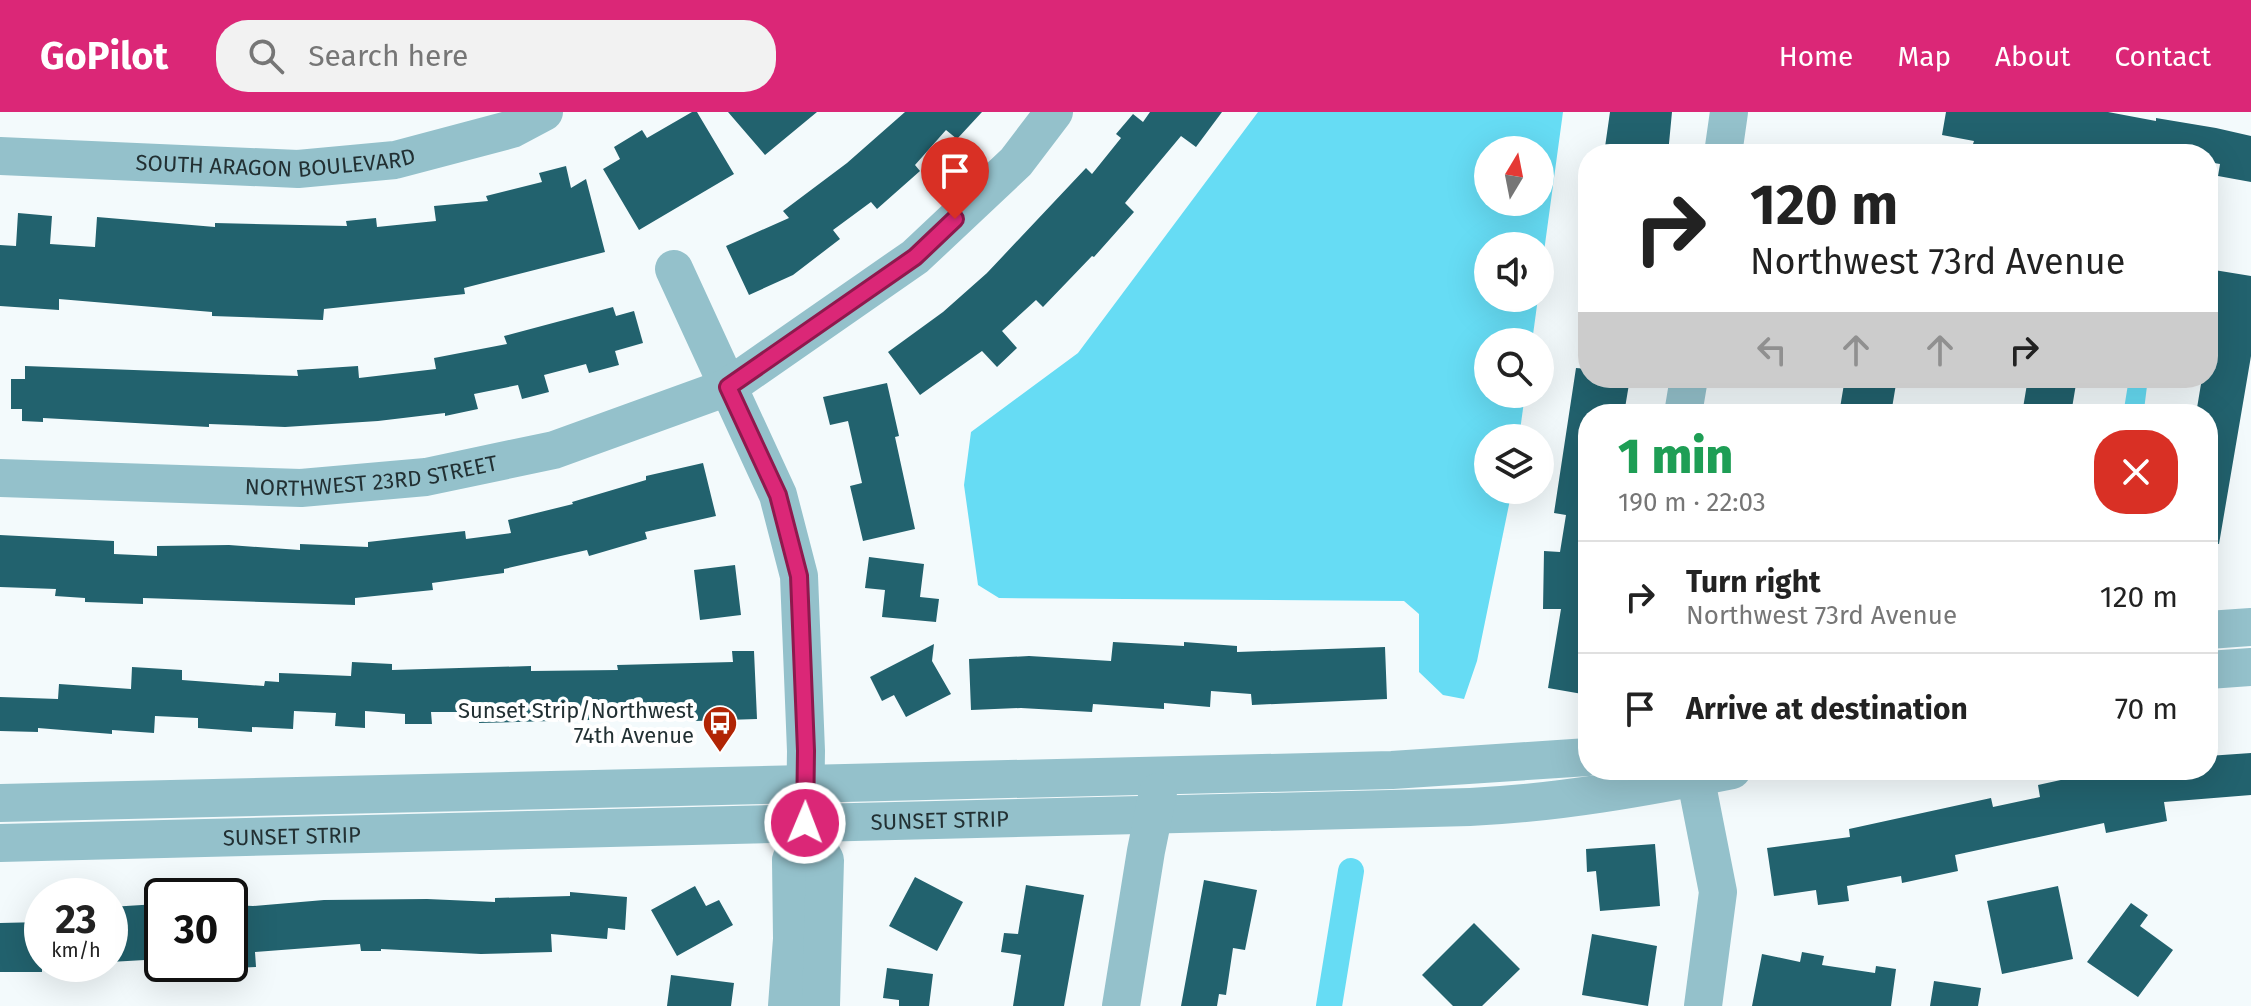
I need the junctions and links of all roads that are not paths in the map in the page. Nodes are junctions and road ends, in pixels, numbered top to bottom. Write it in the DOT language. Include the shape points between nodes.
graph roads {
  1 [pos="544,112"];
  2 [pos="1054,112"];
  3 [pos="1729,112"];
  4 [pos="1724,144"];
  5 [pos="0,156"];
  6 [pos="674,269"];
  7 [pos="728,387"];
  8 [pos="0,478"];
  9 [pos="2251,627"];
  10 [pos="2218,629"];
  11 [pos="2251,667"];
  12 [pos="2218,669"];
  13 [pos="1578,758"];
  14 [pos="1162,776"];
  15 [pos="1668,780"];
  16 [pos="1708,780"];
  17 [pos="806,784"];
  18 [pos="0,803"];
  19 [pos="1153,815"];
  20 [pos="805,823"];
  21 [pos="0,843"];
  22 [pos="787,1006"];
  23 [pos="821,1006"];
  24 [pos="1121,1006"];
  25 [pos="1703,1006"];
  1 -- 5 [label="street, SOUTH ARAGON BOULEVARD" via="512,129 395,160 298,169"];
  2 -- 7 [label="street, NORTHWEST 23RD STREET" via="1016,162 915,257"];
  3 -- 4 [label="street"];
  6 -- 7 [label="street"];
  7 -- 8 [label="street, NORTHWEST 23RD STREET" via="554,450 426,477 301,488"];
  7 -- 17 [label="street" via="778,495 799,576"];
  9 -- 10 [label="street"];
  11 -- 12 [label="street"];
  13 -- 14 [label="street, SUNSET STRIP" via="1442,768"];
  14 -- 17 [label="street, SUNSET STRIP"];
  14 -- 19 [label="street"];
  15 -- 19 [label="street, SUNSET STRIP" via="1511,805"];
  16 -- 25 [label="street" via="1718,892"];
  17 -- 18 [label="street, SUNSET STRIP"];
  17 -- 20 [label="street"];
  19 -- 20 [label="street, SUNSET STRIP"];
  19 -- 24 [label="street"];
  20 -- 21 [label="street, SUNSET STRIP"];
  20 -- 22 [label="street" via="791,860"];
  20 -- 23 [label="street" via="825,860"];
}
